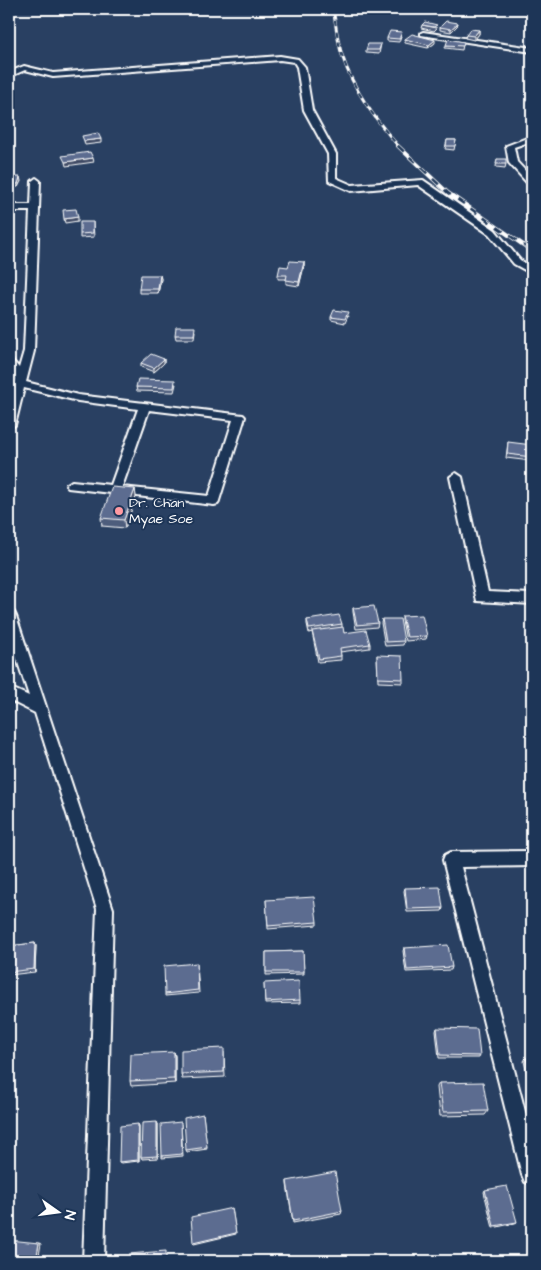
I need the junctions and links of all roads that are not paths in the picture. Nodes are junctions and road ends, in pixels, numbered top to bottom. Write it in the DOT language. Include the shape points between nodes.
graph roads {
  1 [pos="423,34"];
  2 [pos="532,50"];
  3 [pos="9,75"];
  4 [pos="532,138"];
  5 [pos="36,181"];
  6 [pos="532,183"];
  7 [pos="9,208"];
  8 [pos="35,208"];
  9 [pos="532,271"];
  10 [pos="9,363"];
  11 [pos="21,381"];
  12 [pos="145,405"];
  13 [pos="9,426"];
  14 [pos="456,477"];
  15 [pos="72,485"];
  16 [pos="115,490"];
  17 [pos="532,599"];
  18 [pos="9,616"];
  19 [pos="9,693"];
  20 [pos="42,709"];
  21 [pos="532,858"];
  22 [pos="532,1175"];
  23 [pos="94,1261"];
  1 -- 2 [label="street"];
  3 -- 9 [label="street" via="24,68 53,75 280,58 296,60 301,67 308,110 332,154 332,179 351,188 420,182 492,232 518,262"];
  4 -- 6 [label="street" via="510,146 513,163"];
  5 -- 8 [label="street"];
  7 -- 8 [label="street"];
  8 -- 11 [label="street" via="30,351"];
  10 -- 11 [label="street"];
  11 -- 12 [label="street" via="78,398"];
  11 -- 13 [label="street"];
  12 -- 16 [label="street"];
  12 -- 16 [label="street" via="238,416 214,501"];
  14 -- 17 [label="street" via="482,598"];
  15 -- 16 [label="street"];
  18 -- 20 [label="street"];
  19 -- 20 [label="street"];
  20 -- 23 [label="street" via="105,909"];
  21 -- 22 [label="street" via="451,860"];
}
